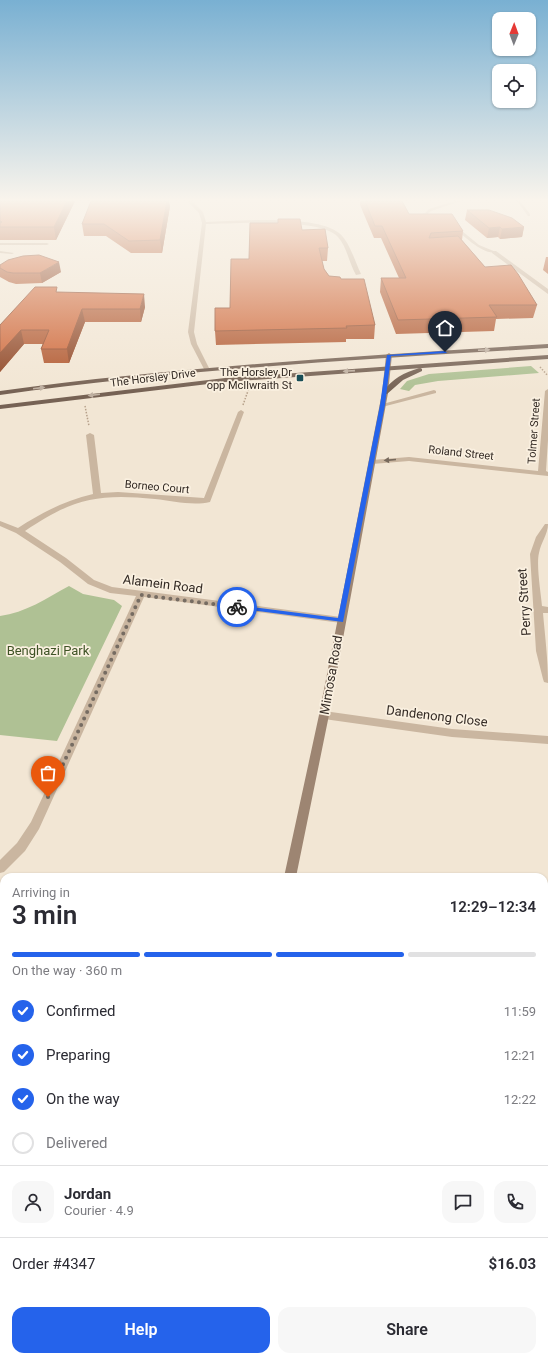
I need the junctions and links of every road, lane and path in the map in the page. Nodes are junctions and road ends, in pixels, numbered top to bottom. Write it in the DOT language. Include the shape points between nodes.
graph roads {
  1 [pos="199,265"];
  2 [pos="353,265"];
  3 [pos="511,265"];
  4 [pos="358,274"];
  5 [pos="548,292"];
  6 [pos="548,346"];
  7 [pos="390,355"];
  8 [pos="548,357"];
  9 [pos="513,359"];
  10 [pos="206,368"];
  11 [pos="388,368"];
  12 [pos="250,384"];
  13 [pos="548,391"];
  14 [pos="434,392"];
  15 [pos="0,393"];
  16 [pos="384,393"];
  17 [pos="85,405"];
  18 [pos="382,405"];
  19 [pos="0,407"];
  20 [pos="241,412"];
  21 [pos="90,435"];
  22 [pos="372,462"];
  23 [pos="545,473"];
  24 [pos="97,496"];
  25 [pos="0,523"];
  26 [pos="548,526"];
  27 [pos="19,531"];
  28 [pos="141,595"];
  29 [pos="537,609"];
  30 [pos="548,610"];
  31 [pos="341,620"];
  32 [pos="548,680"];
  33 [pos="324,715"];
  34 [pos="548,740"];
  35 [pos="0,868"];
  36 [pos="291,873"];
  1 -- 10 [label="street" via="191,332"];
  2 -- 4 [label="street"];
  3 -- 5 [label="street"];
  7 -- 6 [label="main road, The Horsley Drive, one-way"];
  7 -- 10 [label="main road, The Horsley Drive"];
  7 -- 11 [label="main road, Mimosa Road"];
  8 -- 9 [label="main road, The Horsley Drive"];
  9 -- 11 [label="main road, The Horsley Drive"];
  9 -- 16 [label="main road" via="417,371 398,379"];
  10 -- 11 [label="main road" via="292,367 364,362"];
  15 -- 10 [label="main road, The Horsley Drive, one-way"];
  11 -- 16 [label="main road, Mimosa Road"];
  11 -- 19 [label="main road, The Horsley Drive, one-way" via="226,380"];
  12 -- 20 [label="path"];
  13 -- 23 [label="street, Tolmer Street"];
  14 -- 18 [label="street"];
  16 -- 18 [label="main road, Mimosa Road"];
  17 -- 21 [label="path"];
  18 -- 22 [label="main road, Mimosa Road"];
  20 -- 24 [label="street, Borneo Court" via="208,500 188,501 118,494"];
  21 -- 24 [label="street"];
  23 -- 22 [label="street, Roland Street, one-way" via="409,459"];
  22 -- 31 [label="main road, Mimosa Road"];
  24 -- 27 [label="street, Borneo Court" via="41,516"];
  25 -- 27 [label="street, Alamein Road"];
  26 -- 29 [label="street, Perry Street" via="540,536 534,554"];
  27 -- 28 [label="street, Alamein Road" via="91,582 110,590"];
  28 -- 31 [label="street, Alamein Road"];
  28 -- 35 [label="street" via="35,826 21,847"];
  29 -- 30 [label="street"];
  29 -- 32 [label="street, Perry Street" via="541,651"];
  31 -- 33 [label="main road, Mimosa Road"];
  33 -- 34 [label="street, Dandenong Close" via="452,733"];
  33 -- 36 [label="main road, Mimosa Road"];
}
